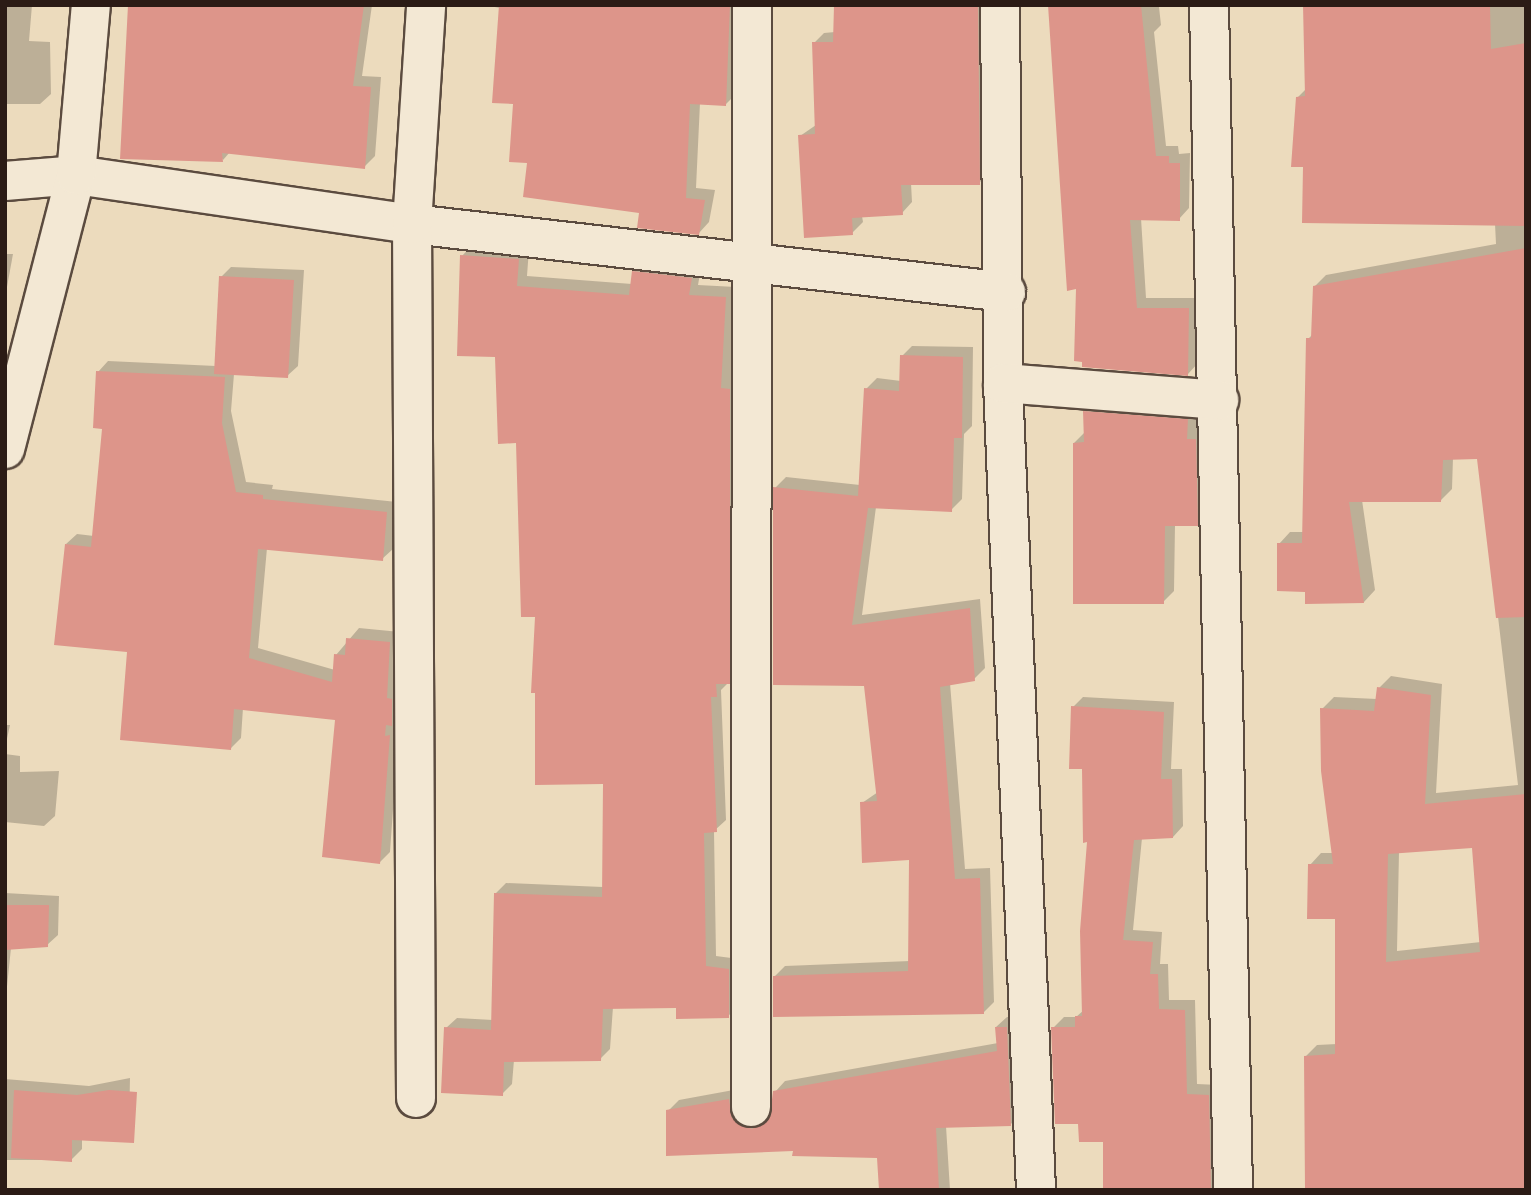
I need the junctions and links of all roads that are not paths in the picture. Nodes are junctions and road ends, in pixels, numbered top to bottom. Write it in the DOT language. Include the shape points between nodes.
graph roads {
  1 [pos="91,5"];
  2 [pos="426,5"];
  3 [pos="752,5"];
  4 [pos="1000,5"];
  5 [pos="1209,5"];
  6 [pos="76,175"];
  7 [pos="5,181"];
  8 [pos="412,224"];
  9 [pos="752,262"];
  10 [pos="1006,292"];
  11 [pos="1003,383"];
  12 [pos="1219,400"];
  13 [pos="5,449"];
  14 [pos="416,1098"];
  15 [pos="751,1107"];
  16 [pos="1036,1190"];
  17 [pos="1233,1190"];
  1 -- 6 [label="street"];
  2 -- 8 [label="street"];
  3 -- 9 [label="street"];
  4 -- 10 [label="street"];
  5 -- 12 [label="street"];
  6 -- 7 [label="street"];
  6 -- 8 [label="street"];
  6 -- 13 [label="street"];
  8 -- 9 [label="street"];
  8 -- 14 [label="street"];
  9 -- 10 [label="street"];
  9 -- 15 [label="street"];
  10 -- 11 [label="street"];
  11 -- 12 [label="street"];
  11 -- 16 [label="street"];
  12 -- 17 [label="street"];
}
